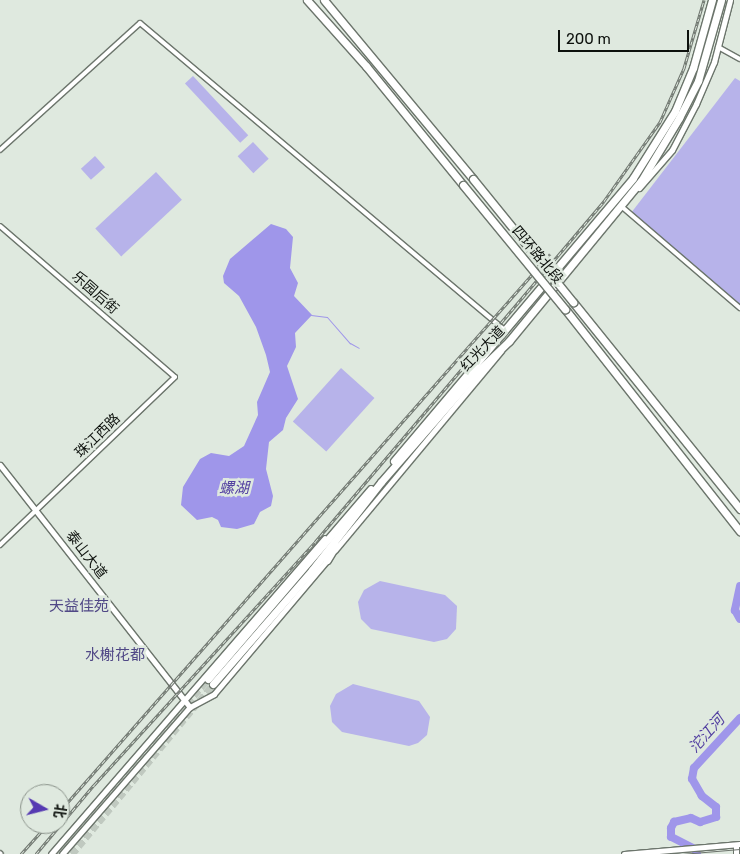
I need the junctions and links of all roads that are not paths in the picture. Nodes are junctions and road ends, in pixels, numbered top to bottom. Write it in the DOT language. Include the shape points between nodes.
graph roads {
  1 [pos="307,0"];
  2 [pos="324,0"];
  3 [pos="712,0"];
  4 [pos="721,0"];
  5 [pos="730,0"];
  6 [pos="718,46"];
  7 [pos="740,59"];
  8 [pos="0,150"];
  9 [pos="622,204"];
  10 [pos="0,226"];
  11 [pos="740,308"];
  12 [pos="504,329"];
  13 [pos="509,341"];
  14 [pos="175,377"];
  15 [pos="0,465"];
  16 [pos="740,509"];
  17 [pos="37,510"];
  18 [pos="356,514"];
  19 [pos="345,519"];
  20 [pos="740,531"];
  21 [pos="0,546"];
  22 [pos="327,560"];
  23 [pos="184,699"];
  24 [pos="190,707"];
  25 [pos="738,845"];
  26 [pos="51,854"];
  27 [pos="62,854"];
  28 [pos="624,854"];
  29 [pos="736,854"];
  1 -- 20 [label="highway, 四环路北段, bridge" via="366,66 565,309"];
  2 -- 16 [label="highway, 四环路北段, bridge"];
  3 -- 12 [label="highway, 红光大道" via="693,68 659,141 633,178"];
  4 -- 9 [label="highway, 红光大道" via="714,34 688,102 641,181"];
  5 -- 6 [label="main road"];
  6 -- 7 [label="street"];
  6 -- 9 [label="main road" via="696,104 672,150"];
  8 -- 12 [label="street" via="140,23"];
  9 -- 11 [label="street"];
  9 -- 13 [label="highway, 红光大道"];
  10 -- 14 [label="street, 乐园后街"];
  12 -- 19 [label="highway, 红光大道"];
  13 -- 18 [label="highway, 红光大道" via="477,372"];
  13 -- 22 [label="main road" via="482,378"];
  14 -- 17 [label="street, 珠江西路"];
  15 -- 17 [label="main road, 泰山大道"];
  17 -- 21 [label="street, 珠江西路"];
  17 -- 23 [label="main road, 泰山大道"];
  18 -- 19 [label="highway, 红光大道" via="210,682"];
  18 -- 22 [label="highway"];
  19 -- 23 [label="main road" via="310,553"];
  22 -- 24 [label="main road" via="214,694"];
  23 -- 24 [label="main road, 泰山大道"];
  23 -- 26 [label="main road"];
  24 -- 27 [label="main road"];
  25 -- 28 [label="main road"];
  25 -- 29 [label="main road"];
}
